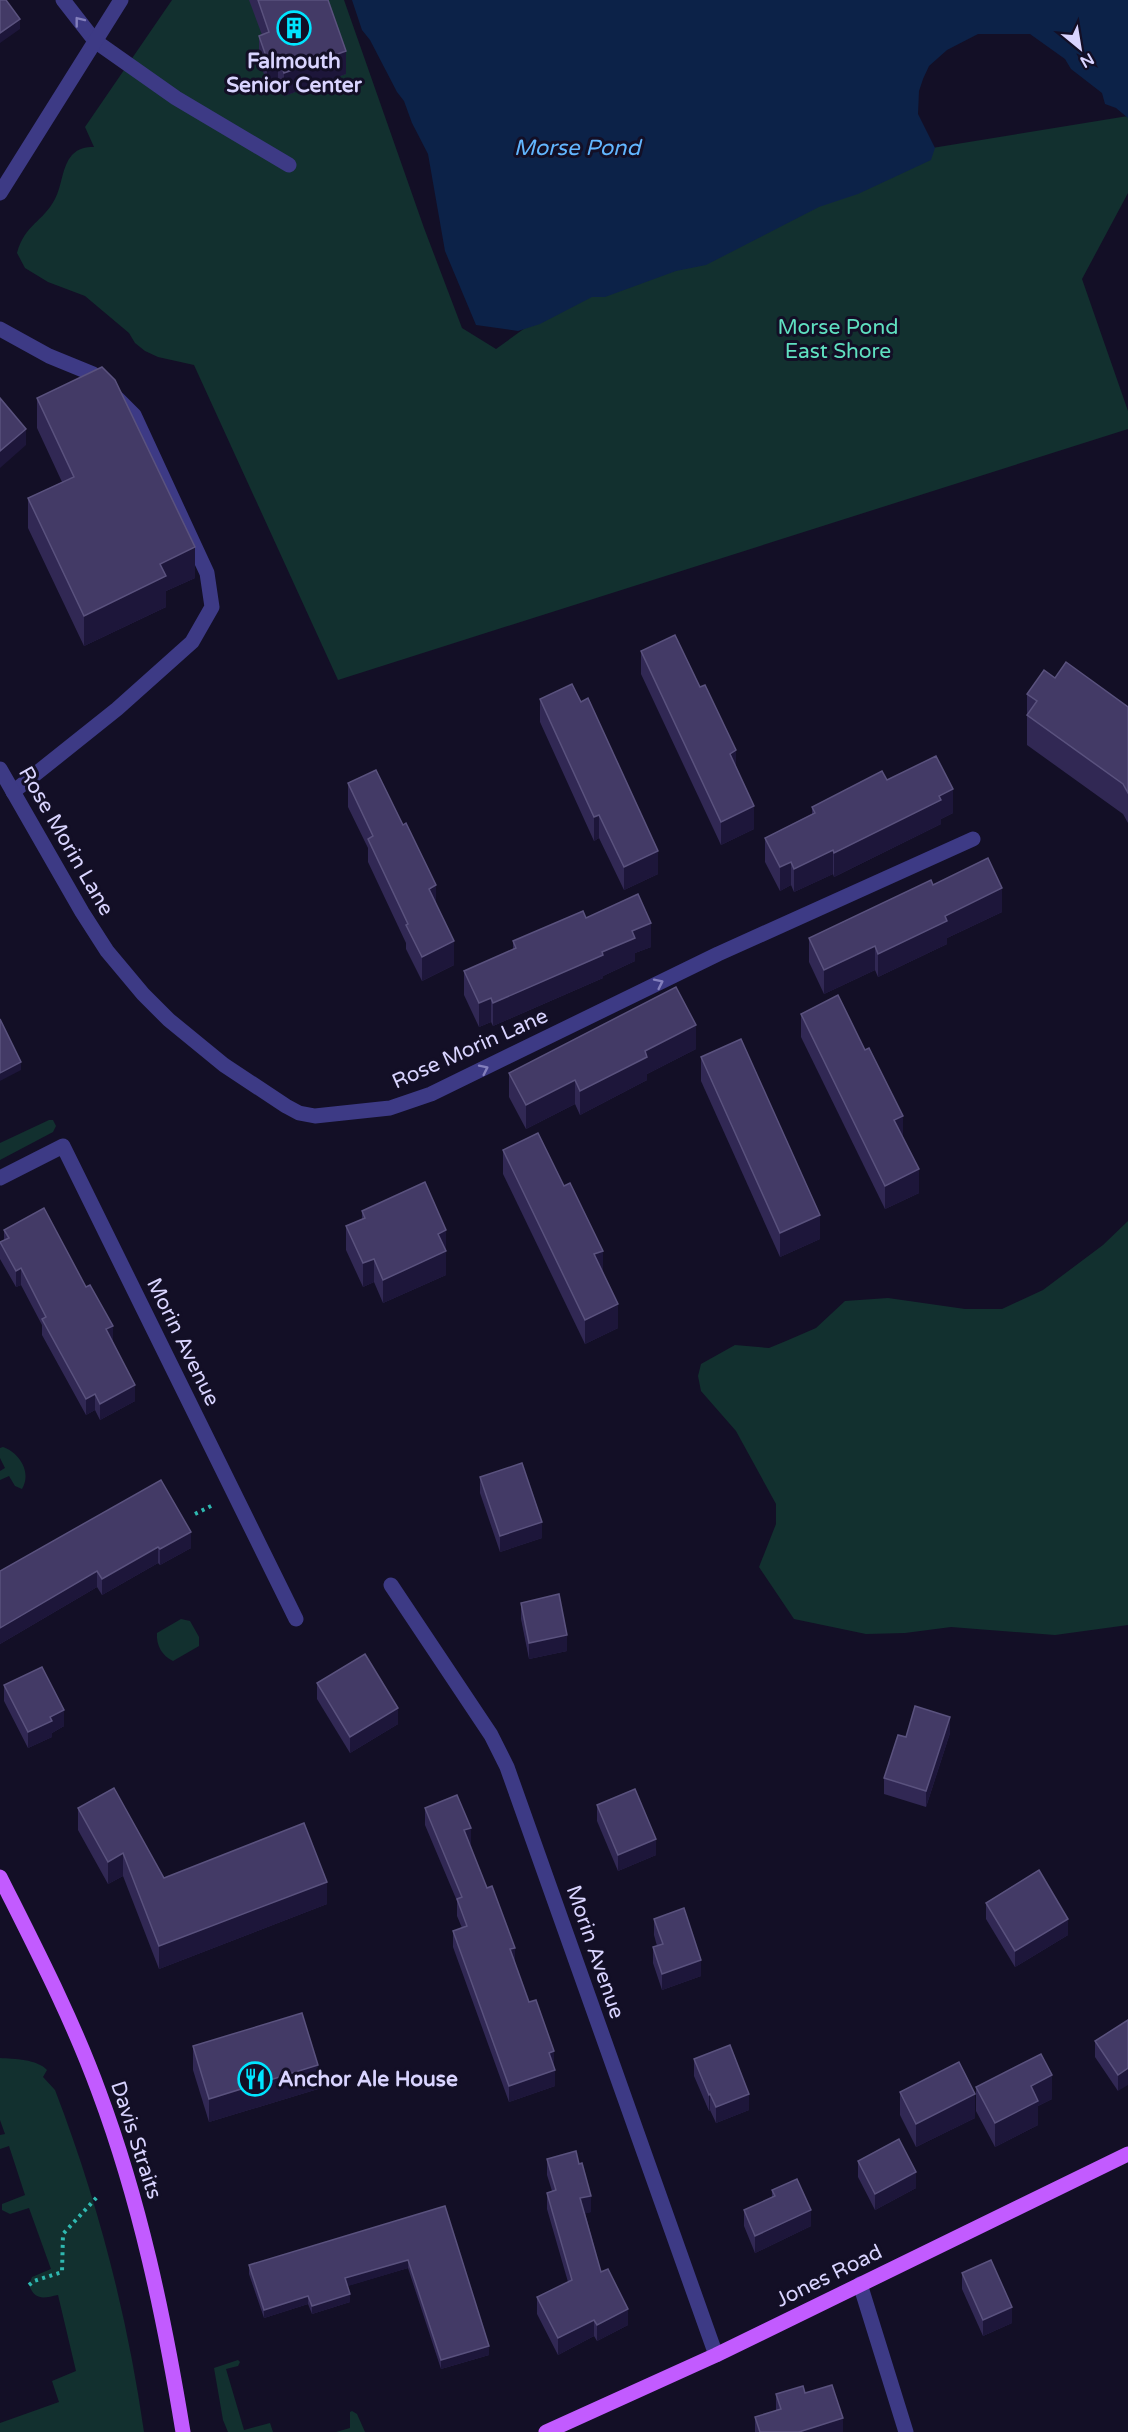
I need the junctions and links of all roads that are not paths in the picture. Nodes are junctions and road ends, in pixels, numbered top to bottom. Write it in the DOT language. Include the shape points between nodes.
graph roads {
  1 [pos="63,0"];
  2 [pos="121,0"];
  3 [pos="96,41"];
  4 [pos="289,165"];
  5 [pos="0,193"];
  6 [pos="0,329"];
  7 [pos="0,769"];
  8 [pos="13,792"];
  9 [pos="973,838"];
  10 [pos="0,1178"];
  11 [pos="391,1584"];
  12 [pos="296,1619"];
  13 [pos="0,1877"];
  14 [pos="1128,2154"];
  15 [pos="860,2284"];
  16 [pos="716,2355"];
  17 [pos="183,2432"];
  18 [pos="546,2432"];
  19 [pos="906,2432"];
  3 -- 1 [label="street, one-way"];
  2 -- 3 [label="street"];
  3 -- 4 [label="street" via="176,98"];
  3 -- 5 [label="street"];
  6 -- 8 [label="street" via="93,374 134,415 207,573 212,607 192,642 117,709"];
  7 -- 8 [label="street, Rose Morin Lane"];
  8 -- 9 [label="street, Rose Morin Lane, one-way" via="107,951 143,994 224,1065 286,1106 315,1116 390,1108 431,1094 718,954"];
  10 -- 12 [label="street, Morin Avenue" via="63,1146"];
  11 -- 16 [label="street, Morin Avenue" via="496,1743 507,1767"];
  13 -- 17 [label="main road, Davis Straits" via="62,2002 116,2141 152,2268"];
  14 -- 15 [label="main road, Jones Road"];
  15 -- 16 [label="main road, Jones Road"];
  15 -- 19 [label="street"];
  16 -- 18 [label="main road, Jones Road"];
}
